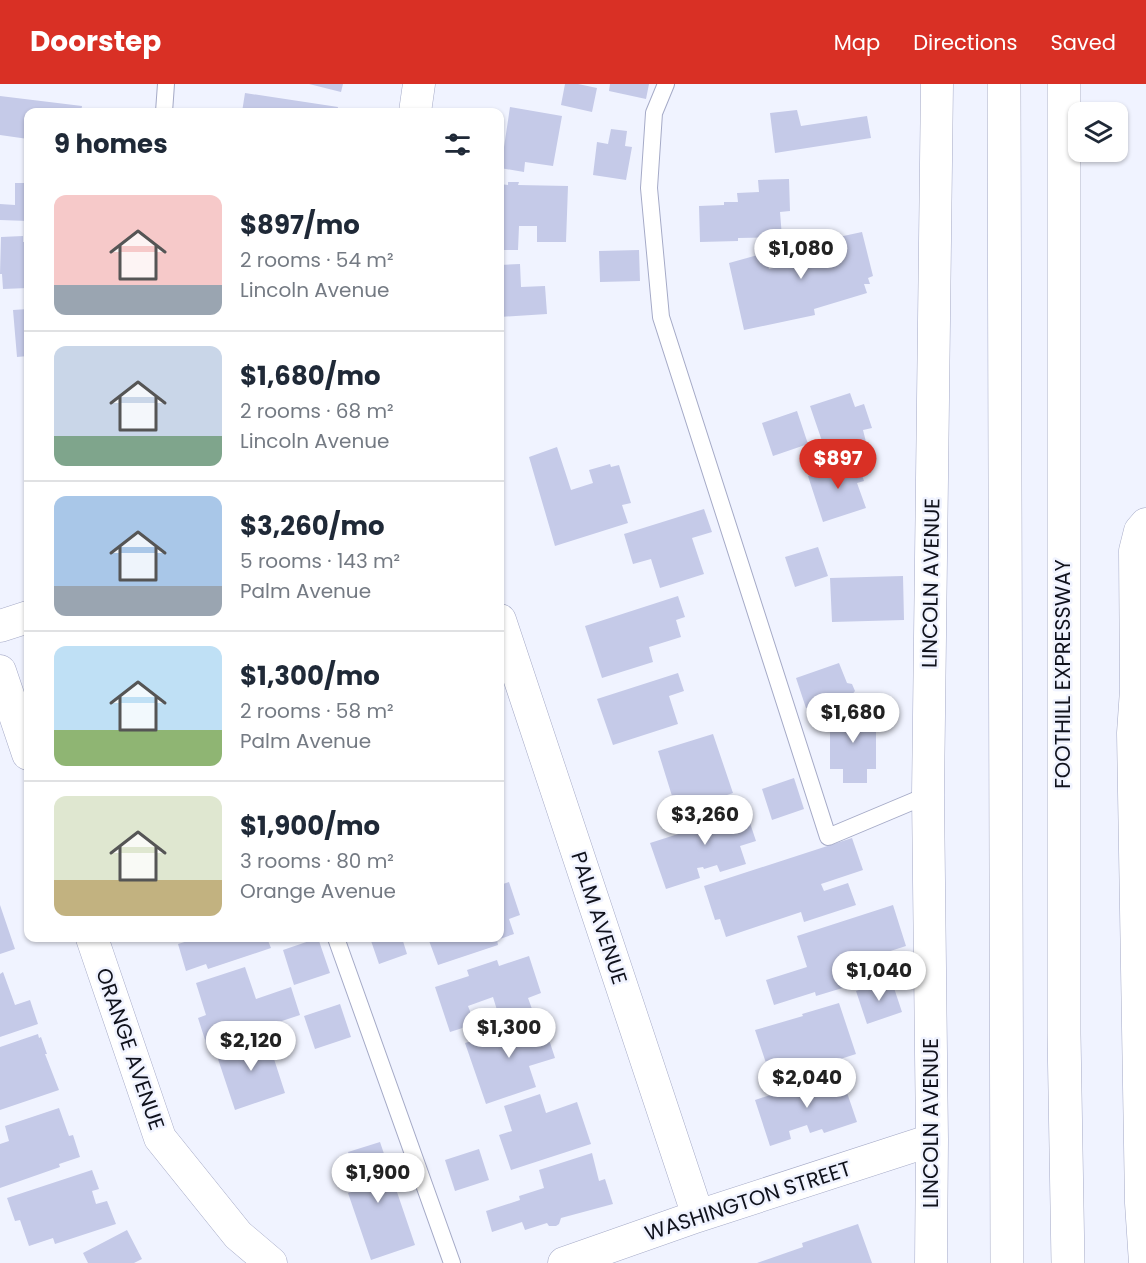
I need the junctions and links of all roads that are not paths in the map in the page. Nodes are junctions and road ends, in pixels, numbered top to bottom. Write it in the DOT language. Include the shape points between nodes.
graph roads {
  1 [pos="166,84"];
  2 [pos="419,84"];
  3 [pos="666,84"];
  4 [pos="938,84"];
  5 [pos="1004,84"];
  6 [pos="1064,84"];
  7 [pos="164,108"];
  8 [pos="416,108"];
  9 [pos="1146,524"];
  10 [pos="24,618"];
  11 [pos="0,626"];
  12 [pos="504,632"];
  13 [pos="0,671"];
  14 [pos="1141,696"];
  15 [pos="24,742"];
  16 [pos="928,795"];
  17 [pos="93,942"];
  18 [pos="337,942"];
  19 [pos="932,1140"];
  20 [pos="698,1216"];
  21 [pos="272,1263"];
  22 [pos="452,1263"];
  23 [pos="564,1263"];
  24 [pos="931,1263"];
  25 [pos="1007,1263"];
  26 [pos="1068,1263"];
  27 [pos="1145,1263"];
  1 -- 7 [label="lane"];
  2 -- 8 [label="street"];
  3 -- 16 [label="lane" via="654,113 649,188 661,317 828,837"];
  4 -- 16 [label="street, LINCOLN AVENUE"];
  5 -- 25 [label="highway"];
  6 -- 26 [label="highway, FOOTHILL EXPRESSWAY" via="1064,999"];
  9 -- 14 [label="street" via="1135,551"];
  10 -- 11 [label="street"];
  12 -- 20 [label="street, PALM AVENUE"];
  13 -- 15 [label="street"];
  14 -- 27 [label="street" via="1133,744"];
  16 -- 19 [label="street, LINCOLN AVENUE"];
  17 -- 21 [label="street, ORANGE AVENUE" via="160,1138 238,1235"];
  18 -- 22 [label="lane"];
  19 -- 20 [label="street, WASHINGTON STREET"];
  19 -- 24 [label="street, LINCOLN AVENUE"];
  20 -- 23 [label="street, WASHINGTON STREET"];
}
